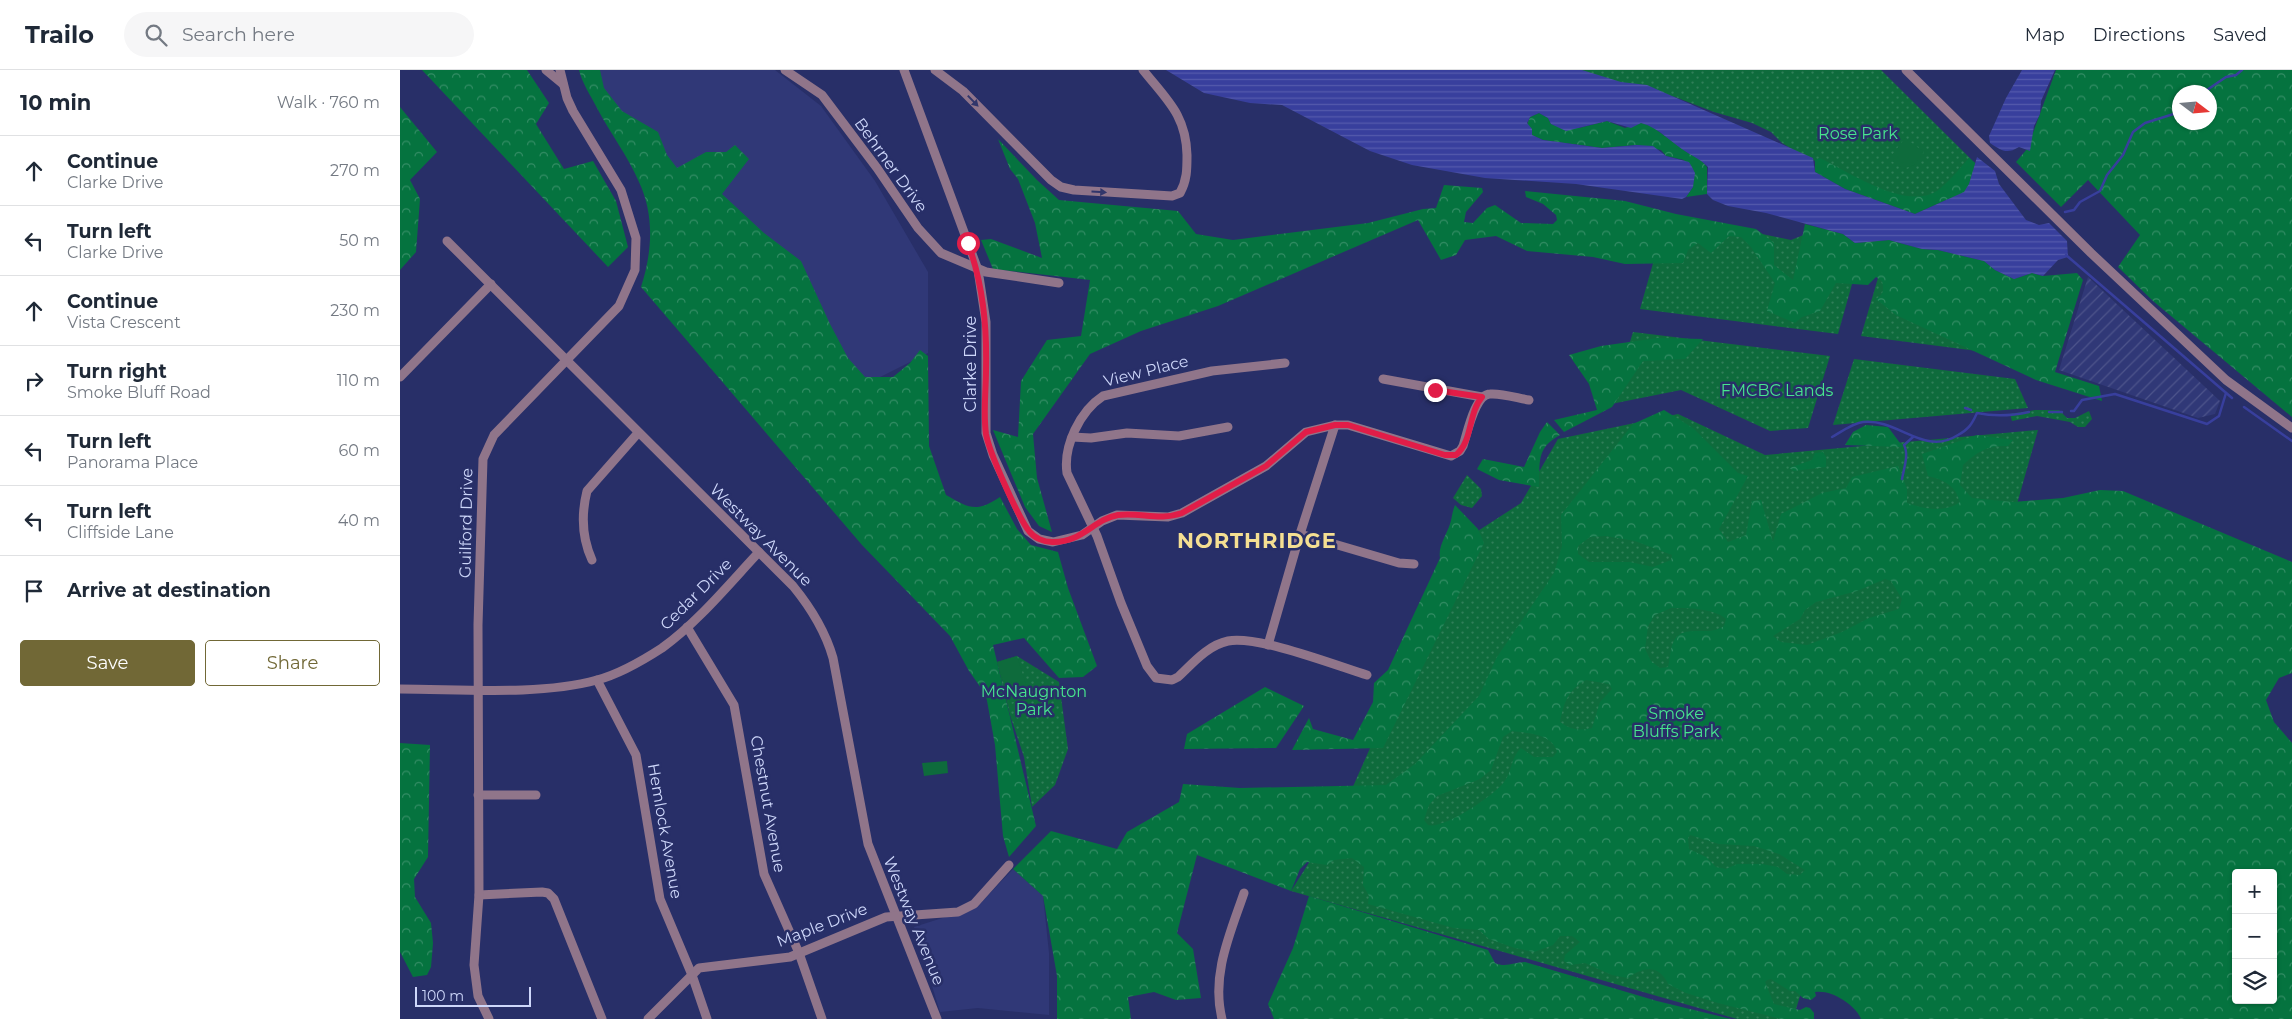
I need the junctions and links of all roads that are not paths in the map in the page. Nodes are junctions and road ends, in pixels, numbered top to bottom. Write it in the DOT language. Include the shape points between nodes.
graph roads {
  1 [pos="546,70"];
  2 [pos="560,70"];
  3 [pos="785,70"];
  4 [pos="904,70"];
  5 [pos="935,70"];
  6 [pos="1144,70"];
  7 [pos="1906,70"];
  8 [pos="563,84"];
  9 [pos="447,241"];
  10 [pos="978,270"];
  11 [pos="1059,283"];
  12 [pos="491,284"];
  13 [pos="568,360"];
  14 [pos="1285,363"];
  15 [pos="400,377"];
  16 [pos="1383,379"];
  17 [pos="1482,397"];
  18 [pos="1529,400"];
  19 [pos="1335,425"];
  20 [pos="1228,427"];
  21 [pos="2292,428"];
  22 [pos="638,433"];
  23 [pos="1072,437"];
  24 [pos="1093,528"];
  25 [pos="1300,534"];
  26 [pos="759,552"];
  27 [pos="592,560"];
  28 [pos="1414,564"];
  29 [pos="687,627"];
  30 [pos="1268,645"];
  31 [pos="1367,675"];
  32 [pos="597,680"];
  33 [pos="400,689"];
  34 [pos="478,689"];
  35 [pos="478,795"];
  36 [pos="536,795"];
  37 [pos="1009,865"];
  38 [pos="1244,893"];
  39 [pos="479,895"];
  40 [pos="896,915"];
  41 [pos="799,953"];
  42 [pos="692,975"];
  43 [pos="489,1019"];
  44 [pos="602,1019"];
  45 [pos="648,1019"];
  46 [pos="707,1019"];
  47 [pos="822,1019"];
  48 [pos="937,1019"];
  49 [pos="1222,1019"];
  1 -- 8 [label="street"];
  2 -- 8 [label="street, Guilford Drive"];
  3 -- 10 [label="street, Behrner Drive" via="822,95 933,246 949,258"];
  4 -- 10 [label="street, Clarke Drive"];
  5 -- 6 [label="street, one-way" via="963,91 1061,187 1172,196 1180,193 1187,177 1185,132 1176,112"];
  7 -- 21 [label="street" via="2091,253 2226,380"];
  8 -- 13 [label="street, Guilford Drive" via="573,111 621,190 633,225 636,252 635,270 620,306"];
  9 -- 12 [label="street, Westway Avenue"];
  10 -- 11 [label="street, Behrner Drive"];
  10 -- 24 [label="street, Clarke Drive" via="986,322 986,433 993,456 1032,534 1053,542 1074,538"];
  12 -- 13 [label="street, Westway Avenue"];
  12 -- 15 [label="street"];
  13 -- 22 [label="street, Westway Avenue"];
  13 -- 34 [label="street, Guilford Drive" via="494,435 483,459"];
  14 -- 23 [label="street, View Place" via="1212,371 1109,393 1092,405"];
  16 -- 17 [label="street"];
  17 -- 18 [label="street" via="1490,394"];
  17 -- 19 [label="street" via="1463,446 1456,455 1445,455 1348,425"];
  19 -- 24 [label="street, Clarke Drive" via="1306,432 1266,466 1182,513 1168,517 1117,515"];
  19 -- 25 [label="street"];
  20 -- 23 [label="street" via="1179,436 1127,433"];
  22 -- 26 [label="street, Westway Avenue"];
  22 -- 27 [label="street" via="587,491 583,537"];
  23 -- 24 [label="street, View Place" via="1067,473"];
  24 -- 30 [label="street, View Place" via="1133,634 1156,678 1172,680 1178,677 1213,647 1228,641"];
  25 -- 28 [label="street" via="1398,563"];
  25 -- 30 [label="street"];
  26 -- 29 [label="street, Cedar Drive"];
  26 -- 40 [label="street, Westway Avenue" via="805,600 828,642 838,680 864,830"];
  29 -- 32 [label="street, Cedar Drive" via="662,648 632,666"];
  29 -- 41 [label="street, Chestnut Avenue" via="734,705 764,874"];
  30 -- 31 [label="street"];
  32 -- 34 [label="street, Cedar Drive" via="549,688"];
  32 -- 42 [label="street, Hemlock Avenue" via="636,755 660,899"];
  33 -- 34 [label="street, Cedar Drive"];
  34 -- 35 [label="street, Guilford Drive"];
  35 -- 36 [label="street"];
  35 -- 39 [label="street, Guilford Drive"];
  37 -- 40 [label="street, Maple Drive" via="966,909"];
  38 -- 49 [label="street" via="1220,966 1218,997"];
  39 -- 43 [label="street, Guilford Drive" via="475,983"];
  39 -- 44 [label="street" via="542,892 554,899"];
  40 -- 41 [label="street, Maple Drive"];
  40 -- 48 [label="street, Westway Avenue"];
  41 -- 42 [label="street, Maple Drive" via="783,958 706,966"];
  41 -- 47 [label="street, Chestnut Avenue"];
  42 -- 45 [label="street, Maple Drive"];
  42 -- 46 [label="street, Hemlock Avenue"];
}
